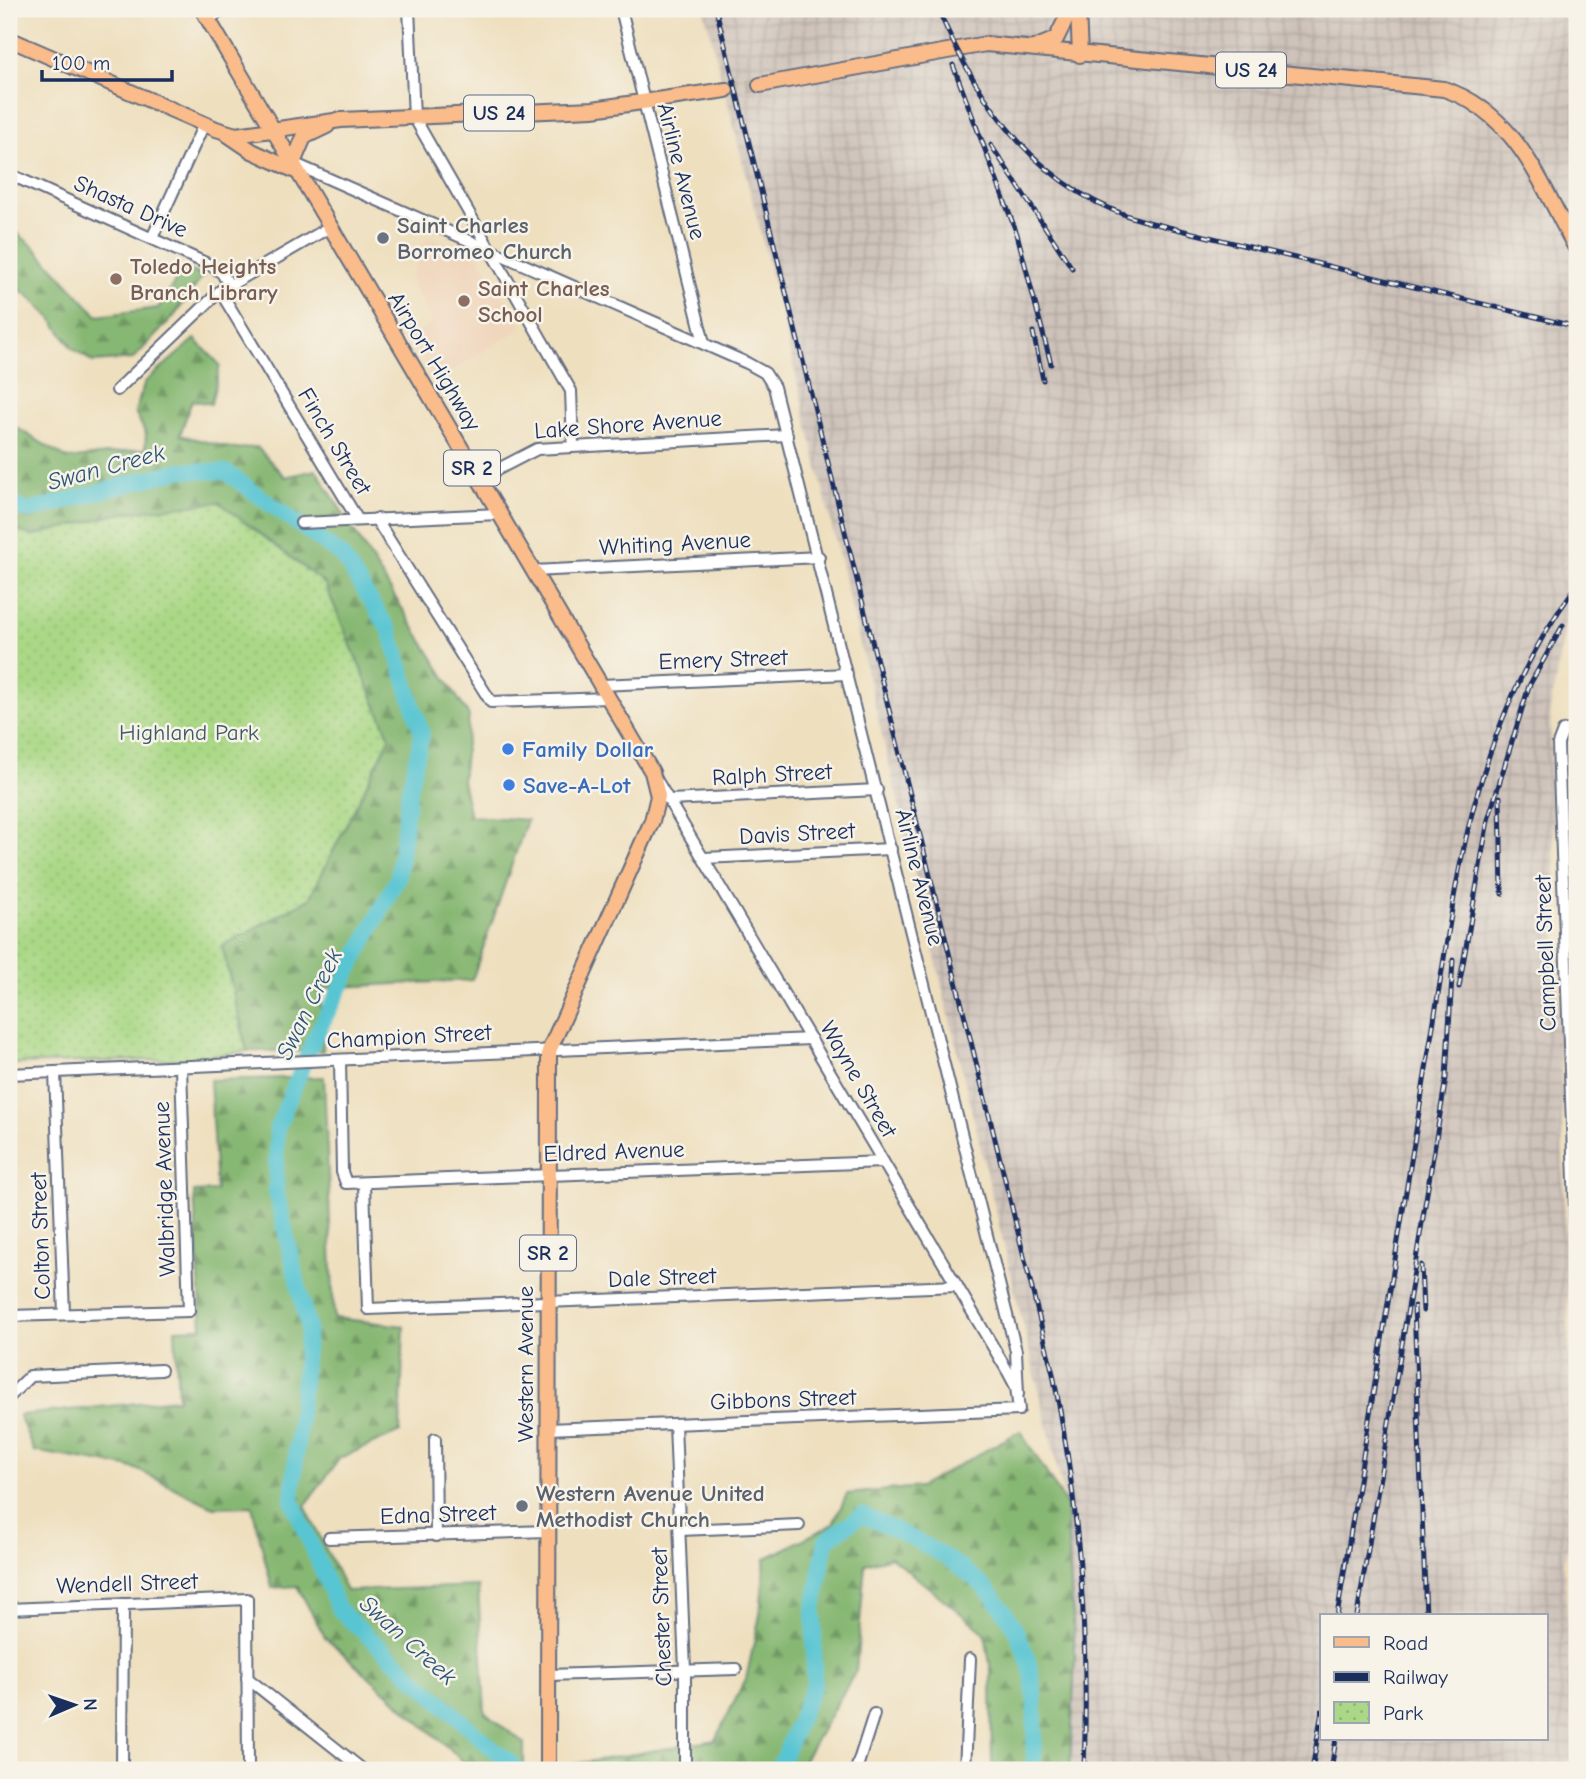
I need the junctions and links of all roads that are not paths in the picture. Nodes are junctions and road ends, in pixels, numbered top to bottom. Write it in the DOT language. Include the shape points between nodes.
graph roads {
  1 [pos="225,9"];
  2 [pos="409,9"];
  3 [pos="621,9"];
  4 [pos="1071,9"];
  5 [pos="1078,9"];
  6 [pos="205,14"];
  7 [pos="9,38"];
  8 [pos="1033,49"];
  9 [pos="1080,55"];
  10 [pos="760,85"];
  11 [pos="726,90"];
  12 [pos="644,104"];
  13 [pos="414,117"];
  14 [pos="341,120"];
  15 [pos="204,124"];
  16 [pos="272,129"];
  17 [pos="223,132"];
  18 [pos="296,167"];
  19 [pos="9,174"];
  20 [pos="330,227"];
  21 [pos="152,237"];
  22 [pos="488,248"];
  23 [pos="1577,250"];
  24 [pos="225,288"];
  25 [pos="704,343"];
  26 [pos="117,390"];
  27 [pos="787,435"];
  28 [pos="573,446"];
  29 [pos="478,479"];
  30 [pos="499,514"];
  31 [pos="376,519"];
  32 [pos="358,520"];
  33 [pos="301,523"];
  34 [pos="818,557"];
  35 [pos="533,571"];
  36 [pos="847,674"];
  37 [pos="601,685"];
  38 [pos="608,698"];
  39 [pos="1571,728"];
  40 [pos="652,772"];
  41 [pos="877,790"];
  42 [pos="670,800"];
  43 [pos="891,849"];
  44 [pos="704,858"];
  45 [pos="1573,1009"];
  46 [pos="811,1039"];
  47 [pos="549,1051"];
  48 [pos="340,1060"];
  49 [pos="181,1067"];
  50 [pos="55,1072"];
  51 [pos="9,1074"];
  52 [pos="883,1162"];
  53 [pos="548,1175"];
  54 [pos="363,1183"];
  55 [pos="1577,1262"];
  56 [pos="957,1286"];
  57 [pos="548,1303"];
  58 [pos="64,1314"];
  59 [pos="9,1316"];
  60 [pos="161,1370"];
  61 [pos="1017,1394"];
  62 [pos="9,1396"];
  63 [pos="1019,1410"];
  64 [pos="675,1424"];
  65 [pos="548,1429"];
  66 [pos="435,1439"];
  67 [pos="799,1525"];
  68 [pos="680,1530"];
  69 [pos="548,1531"];
  70 [pos="436,1536"];
  71 [pos="329,1538"];
  72 [pos="123,1604"];
  73 [pos="9,1609"];
  74 [pos="971,1659"];
  75 [pos="736,1669"];
  76 [pos="685,1670"];
  77 [pos="548,1675"];
  78 [pos="247,1678"];
  79 [pos="874,1714"];
  80 [pos="548,1764"];
  81 [pos="685,1766"];
  82 [pos="122,1770"];
  83 [pos="248,1770"];
  84 [pos="363,1770"];
  85 [pos="856,1770"];
  86 [pos="965,1770"];
  1 -- 6 [label="street"];
  2 -- 13 [label="street"];
  3 -- 12 [label="street, Airline Avenue"];
  4 -- 8 [label="main road" via="1056,39"];
  5 -- 9 [label="main road"];
  6 -- 16 [label="main road, Airport Highway / SR 2"];
  7 -- 15 [label="main road, US 24"];
  8 -- 9 [label="main road, US 24"];
  8 -- 10 [label="main road, US 24" via="986,44"];
  9 -- 23 [label="main road, US 24" via="1422,86 1458,94 1510,132"];
  11 -- 12 [label="main road, US 24"];
  12 -- 13 [label="main road, US 24"];
  12 -- 25 [label="street, Airline Avenue"];
  13 -- 14 [label="main road, US 24"];
  13 -- 22 [label="street"];
  14 -- 16 [label="main road, US 24"];
  14 -- 18 [label="main road" via="304,137"];
  15 -- 17 [label="main road, US 24"];
  15 -- 21 [label="street"];
  16 -- 17 [label="main road, US 24"];
  16 -- 18 [label="main road, Airport Highway / SR 2"];
  17 -- 18 [label="main road" via="252,151"];
  18 -- 20 [label="main road, Airport Highway / SR 2"];
  18 -- 22 [label="street"];
  19 -- 21 [label="street, Shasta Drive"];
  20 -- 24 [label="street"];
  20 -- 29 [label="main road, Airport Highway / SR 2"];
  21 -- 24 [label="street, Shasta Drive" via="222,273"];
  22 -- 25 [label="street"];
  22 -- 28 [label="street" via="570,391"];
  24 -- 26 [label="street"];
  24 -- 32 [label="street, Finch Street"];
  25 -- 27 [label="street, Airline Avenue" via="765,373 774,387"];
  27 -- 28 [label="street, Lake Shore Avenue"];
  27 -- 34 [label="street, Airline Avenue"];
  28 -- 29 [label="street, Lake Shore Avenue" via="534,450"];
  29 -- 30 [label="main road, Airport Highway / SR 2"];
  30 -- 31 [label="street"];
  30 -- 35 [label="main road, Airport Highway / SR 2"];
  31 -- 32 [label="street, Finch Street"];
  31 -- 38 [label="street, Finch Street" via="491,702"];
  32 -- 33 [label="street"];
  34 -- 35 [label="street, Whiting Avenue"];
  34 -- 36 [label="street, Airline Avenue"];
  35 -- 37 [label="main road, Airport Highway / SR 2"];
  36 -- 37 [label="street, Emery Street"];
  36 -- 41 [label="street, Airline Avenue"];
  37 -- 38 [label="main road, Airport Highway / SR 2"];
  38 -- 40 [label="main road, Airport Highway / SR 2"];
  39 -- 45 [label="street, Campbell Street" via="1558,744"];
  40 -- 42 [label="street, Wayne Street"];
  40 -- 47 [label="main road, Western Avenue / SR 2" via="658,790 654,815"];
  41 -- 42 [label="street, Ralph Street"];
  41 -- 43 [label="street, Airline Avenue"];
  42 -- 44 [label="street, Wayne Street"];
  43 -- 44 [label="street, Davis Street"];
  43 -- 61 [label="street, Airline Avenue" via="1016,1351"];
  44 -- 46 [label="street, Wayne Street"];
  45 -- 55 [label="street, Campbell Street"];
  46 -- 47 [label="street, Champion Street"];
  46 -- 52 [label="street, Wayne Street"];
  47 -- 48 [label="street, Champion Street"];
  47 -- 53 [label="main road, Western Avenue / SR 2"];
  48 -- 49 [label="street, Champion Street"];
  48 -- 54 [label="street, Eldred Avenue" via="342,1172 346,1183"];
  49 -- 50 [label="street, Champion Street"];
  49 -- 58 [label="street, Walbridge Avenue" via="189,1311"];
  50 -- 51 [label="street, Champion Street"];
  50 -- 58 [label="street, Colton Street"];
  52 -- 53 [label="street, Eldred Avenue"];
  52 -- 56 [label="street, Wayne Street"];
  53 -- 54 [label="street, Eldred Avenue"];
  53 -- 57 [label="main road, Western Avenue / SR 2"];
  54 -- 57 [label="street, Dale Street" via="368,1310"];
  56 -- 57 [label="street, Dale Street"];
  56 -- 61 [label="street, Wayne Street"];
  57 -- 65 [label="main road, Western Avenue / SR 2"];
  58 -- 59 [label="street"];
  60 -- 62 [label="street" via="30,1376"];
  61 -- 63 [label="street, Wayne Street"];
  63 -- 64 [label="street, Gibbons Street"];
  64 -- 65 [label="street, Gibbons Street"];
  64 -- 68 [label="street, Chester Street"];
  65 -- 69 [label="main road, Western Avenue / SR 2"];
  66 -- 70 [label="street"];
  67 -- 68 [label="street"];
  68 -- 76 [label="street, Chester Street"];
  69 -- 70 [label="street, Edna Street"];
  69 -- 77 [label="main road, Western Avenue / SR 2"];
  70 -- 71 [label="street, Edna Street"];
  72 -- 73 [label="street, Wendell Street"];
  72 -- 78 [label="street, Wendell Street" via="247,1600"];
  72 -- 82 [label="street"];
  74 -- 86 [label="street"];
  75 -- 76 [label="street"];
  76 -- 77 [label="street"];
  76 -- 81 [label="street, Chester Street"];
  77 -- 80 [label="main road, Western Avenue / SR 2"];
  78 -- 83 [label="street"];
  78 -- 84 [label="street"];
  79 -- 85 [label="street"];
}
